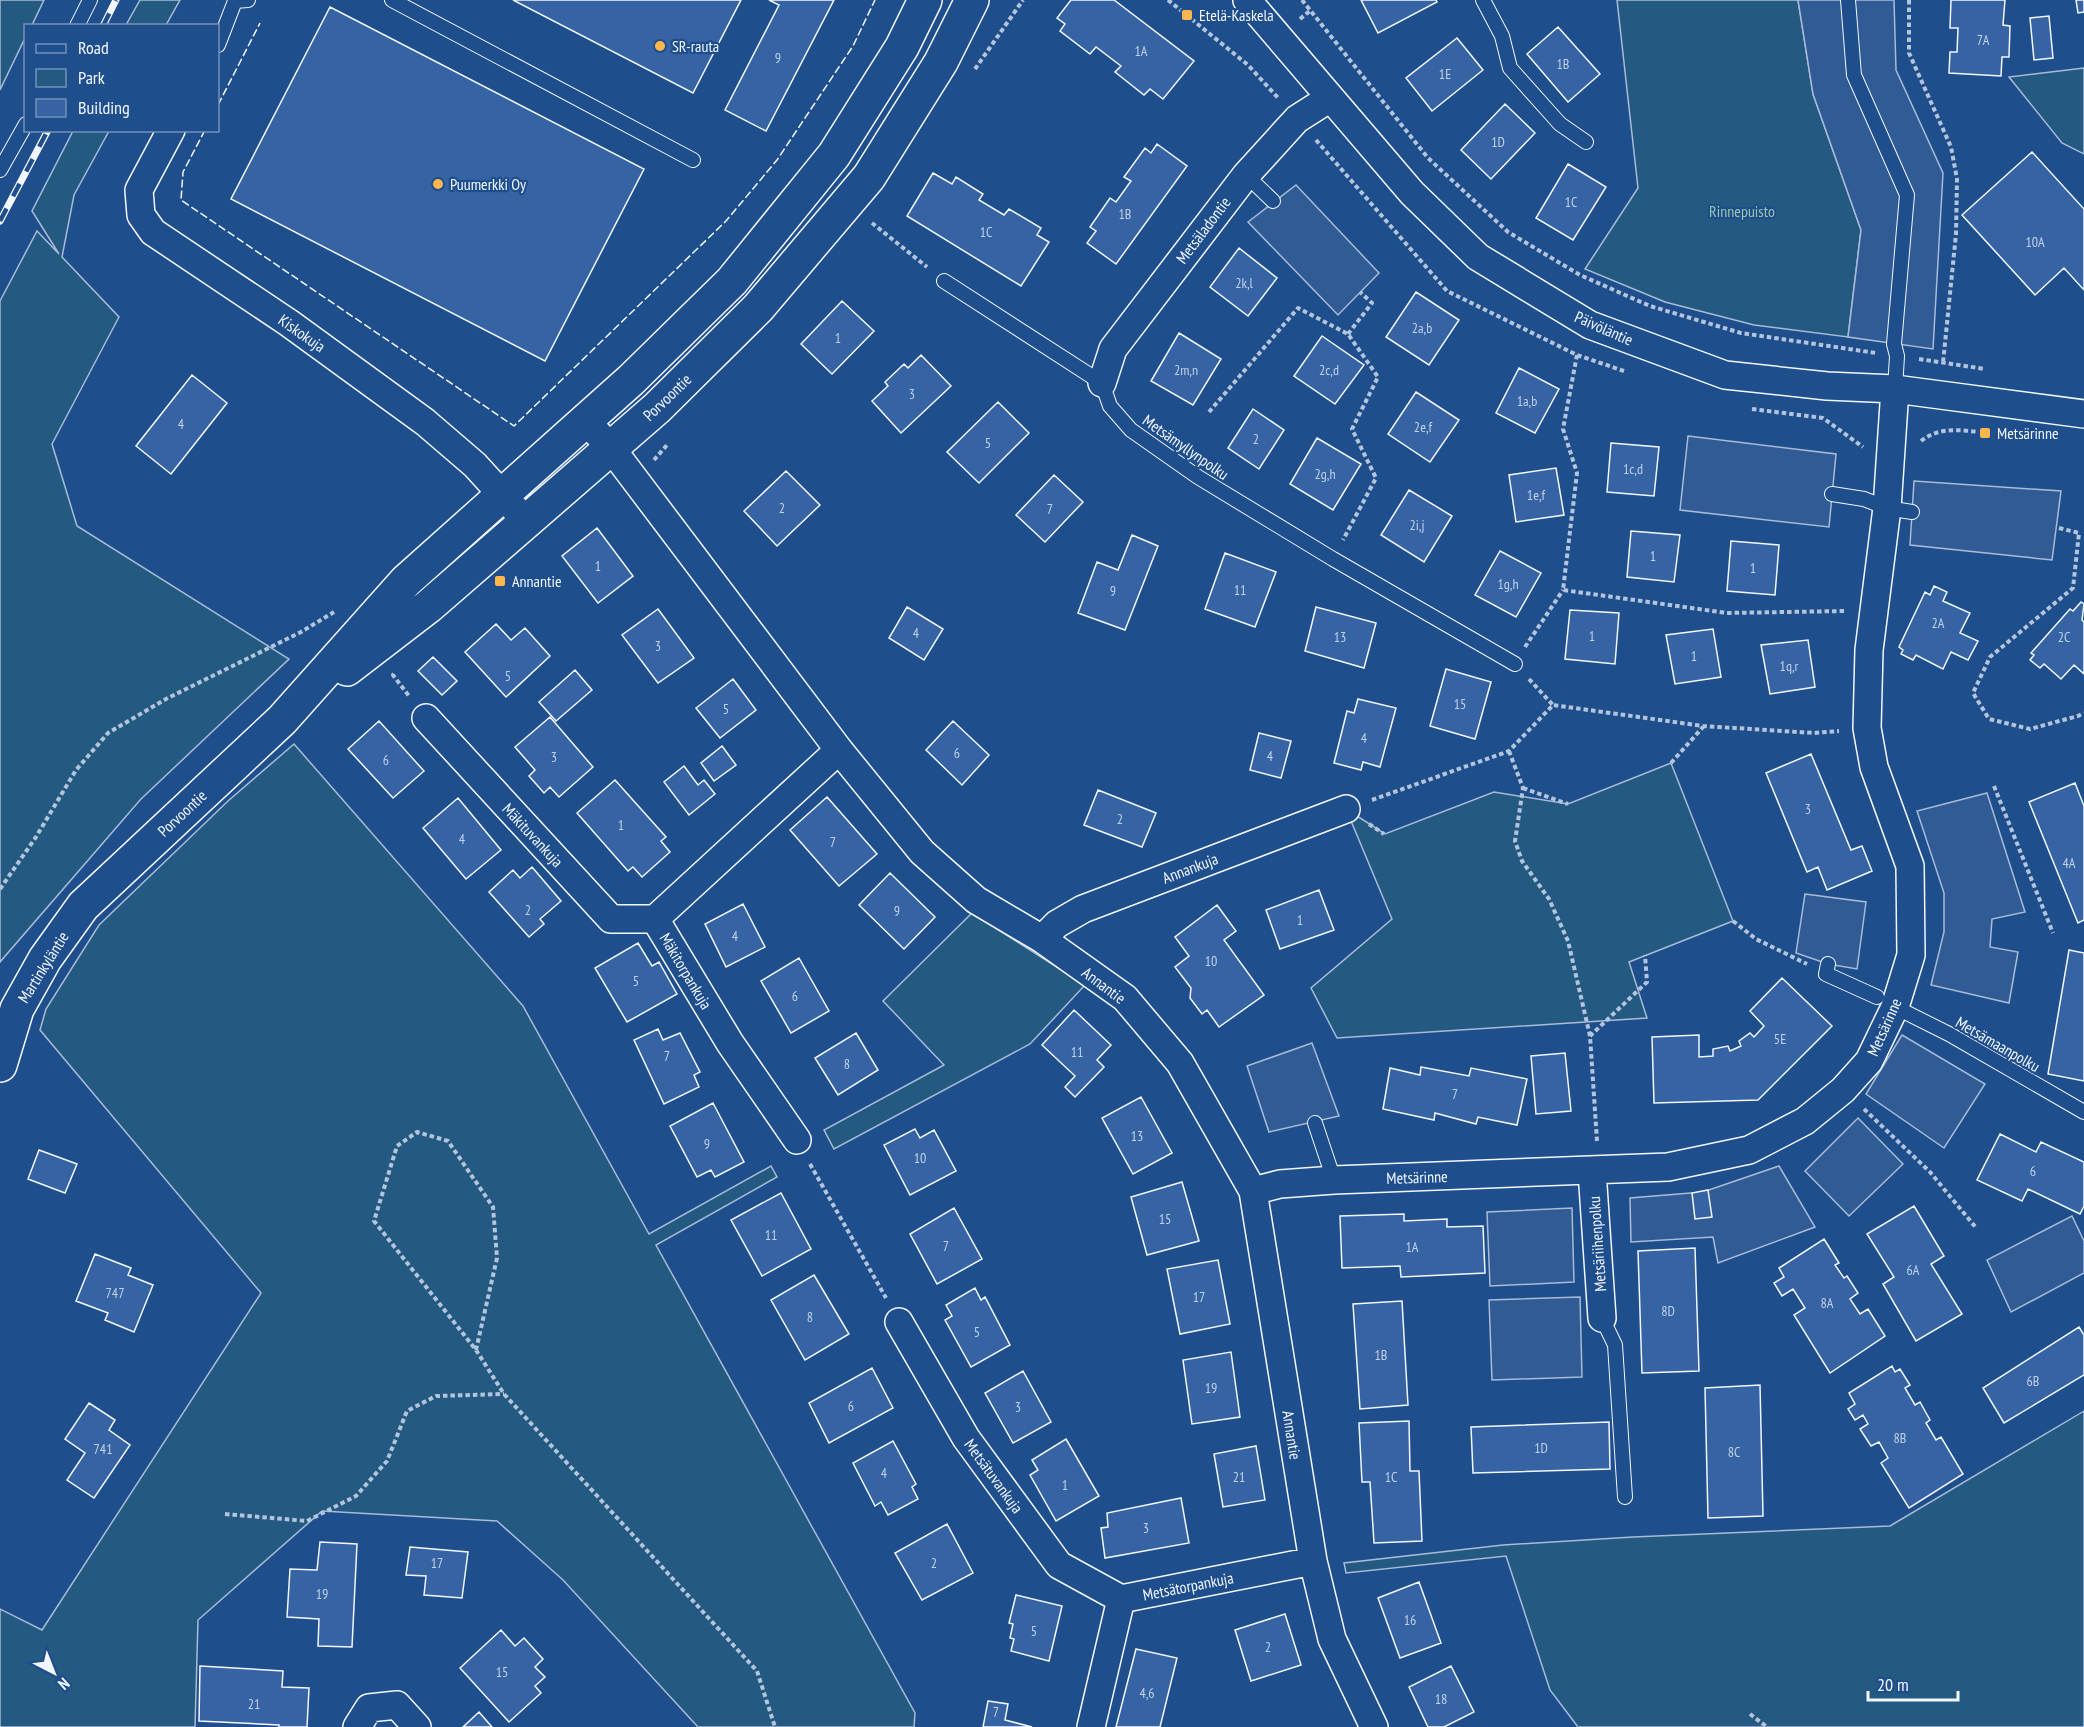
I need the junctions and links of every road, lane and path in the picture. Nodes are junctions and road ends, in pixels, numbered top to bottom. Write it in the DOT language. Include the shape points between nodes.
graph roads {
  1 [pos="90,0"];
  2 [pos="248,0"];
  3 [pos="392,0"];
  4 [pos="926,0"];
  5 [pos="972,0"];
  6 [pos="1247,0"];
  7 [pos="1302,0"];
  8 [pos="1483,0"];
  9 [pos="1848,0"];
  10 [pos="1909,0"];
  11 [pos="78,24"];
  12 [pos="219,42"];
  13 [pos="1330,98"];
  14 [pos="24,128"];
  15 [pos="170,132"];
  16 [pos="1586,142"];
  17 [pos="693,160"];
  18 [pos="0,170"];
  19 [pos="1246,175"];
  20 [pos="1273,201"];
  21 [pos="870,221"];
  22 [pos="944,281"];
  23 [pos="1360,292"];
  24 [pos="1347,334"];
  25 [pos="1577,355"];
  26 [pos="1897,356"];
  27 [pos="1943,363"];
  28 [pos="1990,370"];
  29 [pos="1102,383"];
  30 [pos="1895,389"];
  31 [pos="1209,412"];
  32 [pos="2084,414"];
  33 [pos="1823,418"];
  34 [pos="585,420"];
  35 [pos="1993,434"];
  36 [pos="611,448"];
  37 [pos="1880,452"];
  38 [pos="1832,494"];
  39 [pos="502,495"];
  40 [pos="1900,510"];
  41 [pos="526,522"];
  42 [pos="2059,528"];
  43 [pos="1333,559"];
  44 [pos="1563,590"];
  45 [pos="337,611"];
  46 [pos="1854,611"];
  47 [pos="1515,664"];
  48 [pos="1553,705"];
  49 [pos="2084,713"];
  50 [pos="426,718"];
  51 [pos="282,720"];
  52 [pos="1703,726"];
  53 [pos="1843,742"];
  54 [pos="839,750"];
  55 [pos="1509,751"];
  56 [pos="1671,764"];
  57 [pos="1994,786"];
  58 [pos="1523,788"];
  59 [pos="1568,804"];
  60 [pos="1346,809"];
  61 [pos="1509,842"];
  62 [pos="1515,842"];
  63 [pos="0,889"];
  64 [pos="83,906"];
  65 [pos="655,919"];
  66 [pos="1733,921"];
  67 [pos="2053,933"];
  68 [pos="1042,939"];
  69 [pos="1645,955"];
  70 [pos="1827,969"];
  71 [pos="1886,1002"];
  72 [pos="1590,1036"];
  73 [pos="0,1065"];
  74 [pos="1844,1090"];
  75 [pos="2084,1112"];
  76 [pos="1315,1123"];
  77 [pos="797,1140"];
  78 [pos="1595,1159"];
  79 [pos="1334,1180"];
  80 [pos="1252,1191"];
  81 [pos="1977,1229"];
  82 [pos="1602,1318"];
  83 [pos="899,1322"];
  84 [pos="476,1350"];
  85 [pos="504,1394"];
  86 [pos="1625,1497"];
  87 [pos="225,1514"];
  88 [pos="1313,1561"];
  89 [pos="1121,1599"];
  90 [pos="1750,1714"];
  91 [pos="357,1727"];
  92 [pos="417,1727"];
  93 [pos="775,1727"];
  94 [pos="1091,1727"];
  95 [pos="1374,1727"];
  96 [pos="1767,1727"];
  1 -- 11 [label="lane"];
  2 -- 12 [label="lane" via="235,1"];
  3 -- 17 [label="lane"];
  4 -- 34 [label="street, Porvoontie" via="902,47 834,155 732,281"];
  5 -- 36 [label="street, Porvoontie" via="941,62 869,177 758,308"];
  6 -- 13 [label="street, Päivöläntie"];
  7 -- 26 [label="path" via="1428,158 1508,232 1580,275 1650,306 1741,333"];
  8 -- 16 [label="lane" via="1502,36 1510,68 1560,124"];
  9 -- 26 [label="lane" via="1854,75 1907,195 1894,344"];
  10 -- 27 [label="path" via="1910,53 1951,147 1957,179 1956,234"];
  13 -- 19 [label="street, Metsäladontie" via="1297,119"];
  13 -- 30 [label="street, Päivöläntie" via="1412,193 1479,257 1590,325 1725,375"];
  14 -- 18 [label="lane"];
  15 -- 39 [label="street, Kiskokuja" via="139,190 141,215 153,232 289,323 425,422 475,465"];
  19 -- 20 [label="lane"];
  19 -- 29 [label="street, Metsäladontie" via="1113,349"];
  21 -- 22 [label="path"];
  22 -- 29 [label="lane"];
  23 -- 24 [label="path" via="1372,303"];
  24 -- 31 [label="path" via="1298,308"];
  24 -- 43 [label="path" via="1378,377 1352,429 1376,478"];
  25 -- 44 [label="path" via="1563,429 1577,473"];
  26 -- 27 [label="path"];
  26 -- 30 [label="lane"];
  27 -- 28 [label="path"];
  29 -- 43 [label="lane, Metsämyllynpolku" via="1110,406 1131,430 1198,477"];
  30 -- 32 [label="street, Päivöläntie"];
  30 -- 37 [label="street, Metsärinne"];
  33 -- 37 [label="path"];
  34 -- 36 [label="street, Annantie"];
  34 -- 39 [label="street, Porvoontie"];
  35 -- 37 [label="path" via="1946,430 1932,433 1908,453"];
  36 -- 41 [label="street, Porvoontie"];
  36 -- 54 [label="street, Annantie"];
  37 -- 40 [label="street, Metsärinne"];
  38 -- 40 [label="lane"];
  39 -- 41 [label="street, Kiskokuja"];
  39 -- 51 [label="street, Porvoontie" via="406,581"];
  40 -- 71 [label="street, Metsärinne" via="1869,650 1867,728 1874,767 1910,866 1911,955"];
  41 -- 51 [label="street, Porvoontie" via="429,606"];
  42 -- 49 [label="path" via="2079,533 2073,588 1990,657 1973,693 1989,719 2030,729"];
  43 -- 47 [label="lane, Metsämyllynpolku"];
  44 -- 46 [label="path" via="1727,613"];
  44 -- 47 [label="path"];
  45 -- 63 [label="path" via="108,733 76,770"];
  47 -- 48 [label="path"];
  48 -- 52 [label="path"];
  48 -- 55 [label="path"];
  50 -- 65 [label="street, Mäkituvankuja" via="611,919"];
  51 -- 64 [label="street, Porvoontie"];
  52 -- 53 [label="path" via="1814,734 1840,731"];
  52 -- 56 [label="path"];
  54 -- 65 [label="street, Mäkitorpankuja"];
  54 -- 68 [label="street, Annantie" via="922,852 976,900"];
  55 -- 58 [label="path"];
  55 -- 60 [label="path"];
  57 -- 67 [label="path"];
  58 -- 59 [label="path"];
  58 -- 62 [label="path"];
  60 -- 68 [label="street, Annankuja" via="1083,909 1057,924"];
  61 -- 62 [label="path"];
  62 -- 72 [label="path" via="1521,861 1549,899 1568,941"];
  64 -- 73 [label="street, Martinkyläntie" via="45,958 18,1009"];
  65 -- 77 [label="street, Mäkitorpankuja" via="730,1043"];
  66 -- 70 [label="path" via="1756,939"];
  68 -- 80 [label="street, Annantie" via="1125,998 1180,1063"];
  69 -- 72 [label="path" via="1647,982"];
  70 -- 71 [label="lane, Metsämaanpolku"];
  71 -- 74 [label="street, Metsärinne" via="1869,1061"];
  71 -- 75 [label="lane, Metsämaanpolku"];
  72 -- 78 [label="path"];
  74 -- 78 [label="street, Metsärinne" via="1805,1120 1749,1150 1668,1167"];
  74 -- 81 [label="path" via="1930,1172"];
  76 -- 79 [label="lane"];
  77 -- 83 [label="path"];
  78 -- 79 [label="street, Metsärinne"];
  78 -- 82 [label="street, Metsäriihenpolku"];
  79 -- 80 [label="street, Metsärinne" via="1280,1184"];
  80 -- 88 [label="street, Annantie"];
  82 -- 86 [label="lane" via="1615,1345"];
  83 -- 89 [label="street, Metsätuvankuja" via="966,1438 1059,1565"];
  84 -- 84 [label="path" via="497,1258 493,1207 448,1141 417,1132 397,1146 374,1221"];
  84 -- 85 [label="path"];
  85 -- 87 [label="path" via="436,1396 407,1411 387,1461 356,1496 306,1521"];
  85 -- 93 [label="path" via="757,1671"];
  88 -- 89 [label="street, Metsätorpankuja"];
  88 -- 95 [label="street, Annantie" via="1332,1639"];
  89 -- 94 [label="street, Metsätorpankuja"];
  90 -- 96 [label="path"];
  91 -- 92 [label="street" via="369,1708 397,1705"];
}
